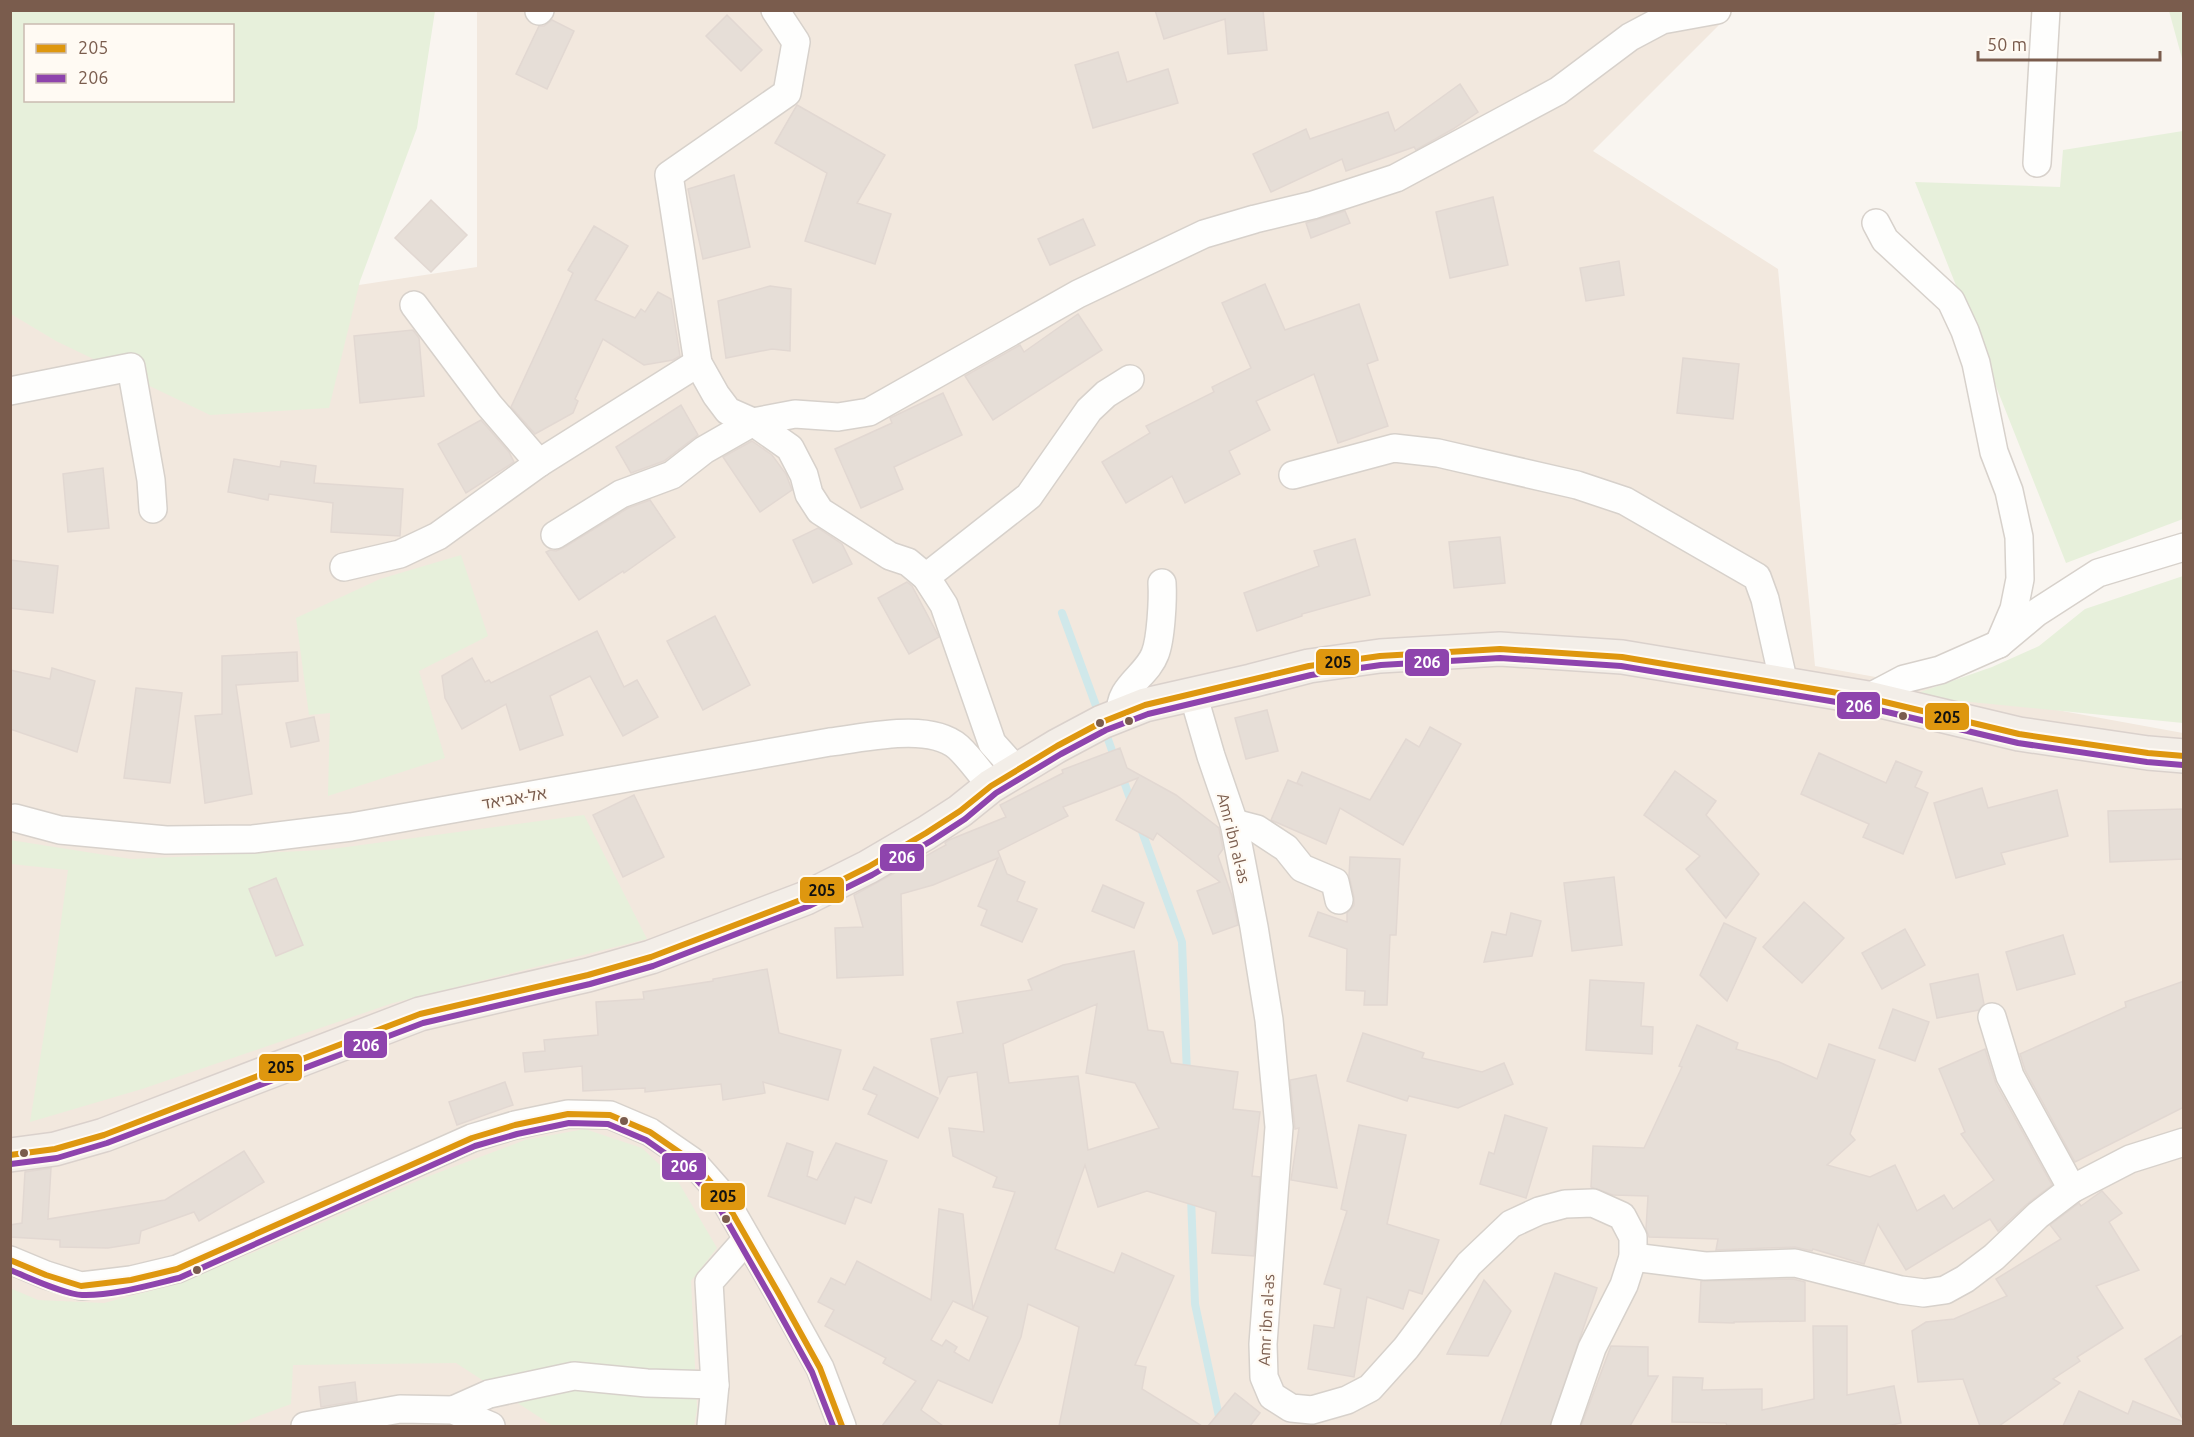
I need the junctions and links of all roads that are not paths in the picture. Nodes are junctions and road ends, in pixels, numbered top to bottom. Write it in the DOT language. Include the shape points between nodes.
graph roads {
  1 [pos="775,10"];
  2 [pos="1717,10"];
  3 [pos="2046,10"];
  4 [pos="2037,163"];
  5 [pos="1876,223"];
  6 [pos="414,305"];
  7 [pos="698,363"];
  8 [pos="1130,379"];
  9 [pos="10,391"];
  10 [pos="753,422"];
  11 [pos="539,463"];
  12 [pos="1293,475"];
  13 [pos="153,509"];
  14 [pos="555,535"];
  15 [pos="2184,547"];
  16 [pos="344,567"];
  17 [pos="926,577"];
  18 [pos="1162,583"];
  19 [pos="1999,645"];
  20 [pos="1784,684"];
  21 [pos="1193,693"];
  22 [pos="1868,698"];
  23 [pos="1121,714"];
  24 [pos="2184,756"];
  25 [pos="1004,778"];
  26 [pos="15,818"];
  27 [pos="1234,823"];
  28 [pos="1339,900"];
  29 [pos="1992,1017"];
  30 [pos="2184,1142"];
  31 [pos="10,1155"];
  32 [pos="2072,1190"];
  33 [pos="747,1239"];
  34 [pos="1633,1257"];
  35 [pos="10,1260"];
  36 [pos="715,1385"];
  37 [pos="453,1410"];
  38 [pos="305,1426"];
  39 [pos="491,1426"];
  40 [pos="711,1426"];
  41 [pos="842,1426"];
  42 [pos="1565,1426"];
  1 -- 7 [label="street" via="796,42 787,93 669,175"];
  2 -- 10 [label="street" via="1662,20 1630,37 1558,91 1395,178 1204,234 1078,294 869,412 838,417 795,414"];
  3 -- 4 [label="street"];
  5 -- 19 [label="street" via="1885,240 1951,301 1976,363 1994,452 2009,491 2019,537 2020,579 2014,609"];
  6 -- 11 [label="street" via="489,405"];
  7 -- 10 [label="street" via="728,411"];
  7 -- 11 [label="street"];
  8 -- 17 [label="street" via="1089,410 1029,496"];
  9 -- 13 [label="street" via="131,367"];
  10 -- 14 [label="street" via="704,450 672,475 621,494"];
  10 -- 17 [label="street" via="790,448 820,511 890,556 908,562"];
  11 -- 16 [label="street" via="438,537 400,554"];
  12 -- 20 [label="street" via="1394,448 1438,453 1545,477 1625,501 1757,577"];
  15 -- 19 [label="street" via="2098,573 2036,613"];
  17 -- 25 [label="street" via="948,616"];
  18 -- 23 [label="street" via="1155,654 1124,693 1119,704"];
  19 -- 22 [label="street" via="1940,670 1904,680"];
  20 -- 21 [label="main road" via="1622,657 1500,650 1344,661"];
  20 -- 22 [label="main road"];
  21 -- 23 [label="main road"];
  21 -- 27 [label="street, Amr ibn al-as"];
  22 -- 24 [label="main road" via="2019,734"];
  23 -- 25 [label="main road"];
  25 -- 26 [label="street, אל-אביאד" via="937,737 897,734 830,742 351,827 254,839 166,840 60,830"];
  25 -- 31 [label="main road" via="960,811 868,867 806,898 651,957 420,1014 104,1135 55,1149"];
  27 -- 28 [label="street" via="1257,829 1286,848 1302,868 1335,882"];
  27 -- 34 [label="street, Amr ibn al-as" via="1269,1020 1278,1127 1263,1344 1264,1377 1272,1396 1291,1408 1311,1410 1347,1400 1370,1388 1406,1348 1469,1264 1511,1224 1539,1211 1565,1204 1593,1203 1622,1216 1633,1237"];
  29 -- 32 [label="street" via="2010,1076"];
  30 -- 32 [label="street" via="2130,1159"];
  32 -- 34 [label="street" via="2038,1215 1994,1257 1945,1290 1901,1290 1795,1263 1705,1266"];
  33 -- 35 [label="street" via="722,1195 692,1161 650,1132 610,1115 568,1114 472,1138 177,1269 81,1286"];
  33 -- 36 [label="street" via="709,1282"];
  33 -- 41 [label="street" via="820,1368"];
  34 -- 42 [label="street, Amr ibn al-as" via="1593,1348"];
  36 -- 37 [label="street" via="574,1376 489,1394"];
  36 -- 40 [label="street"];
  37 -- 38 [label="street" via="400,1409"];
  37 -- 39 [label="street"];
}
